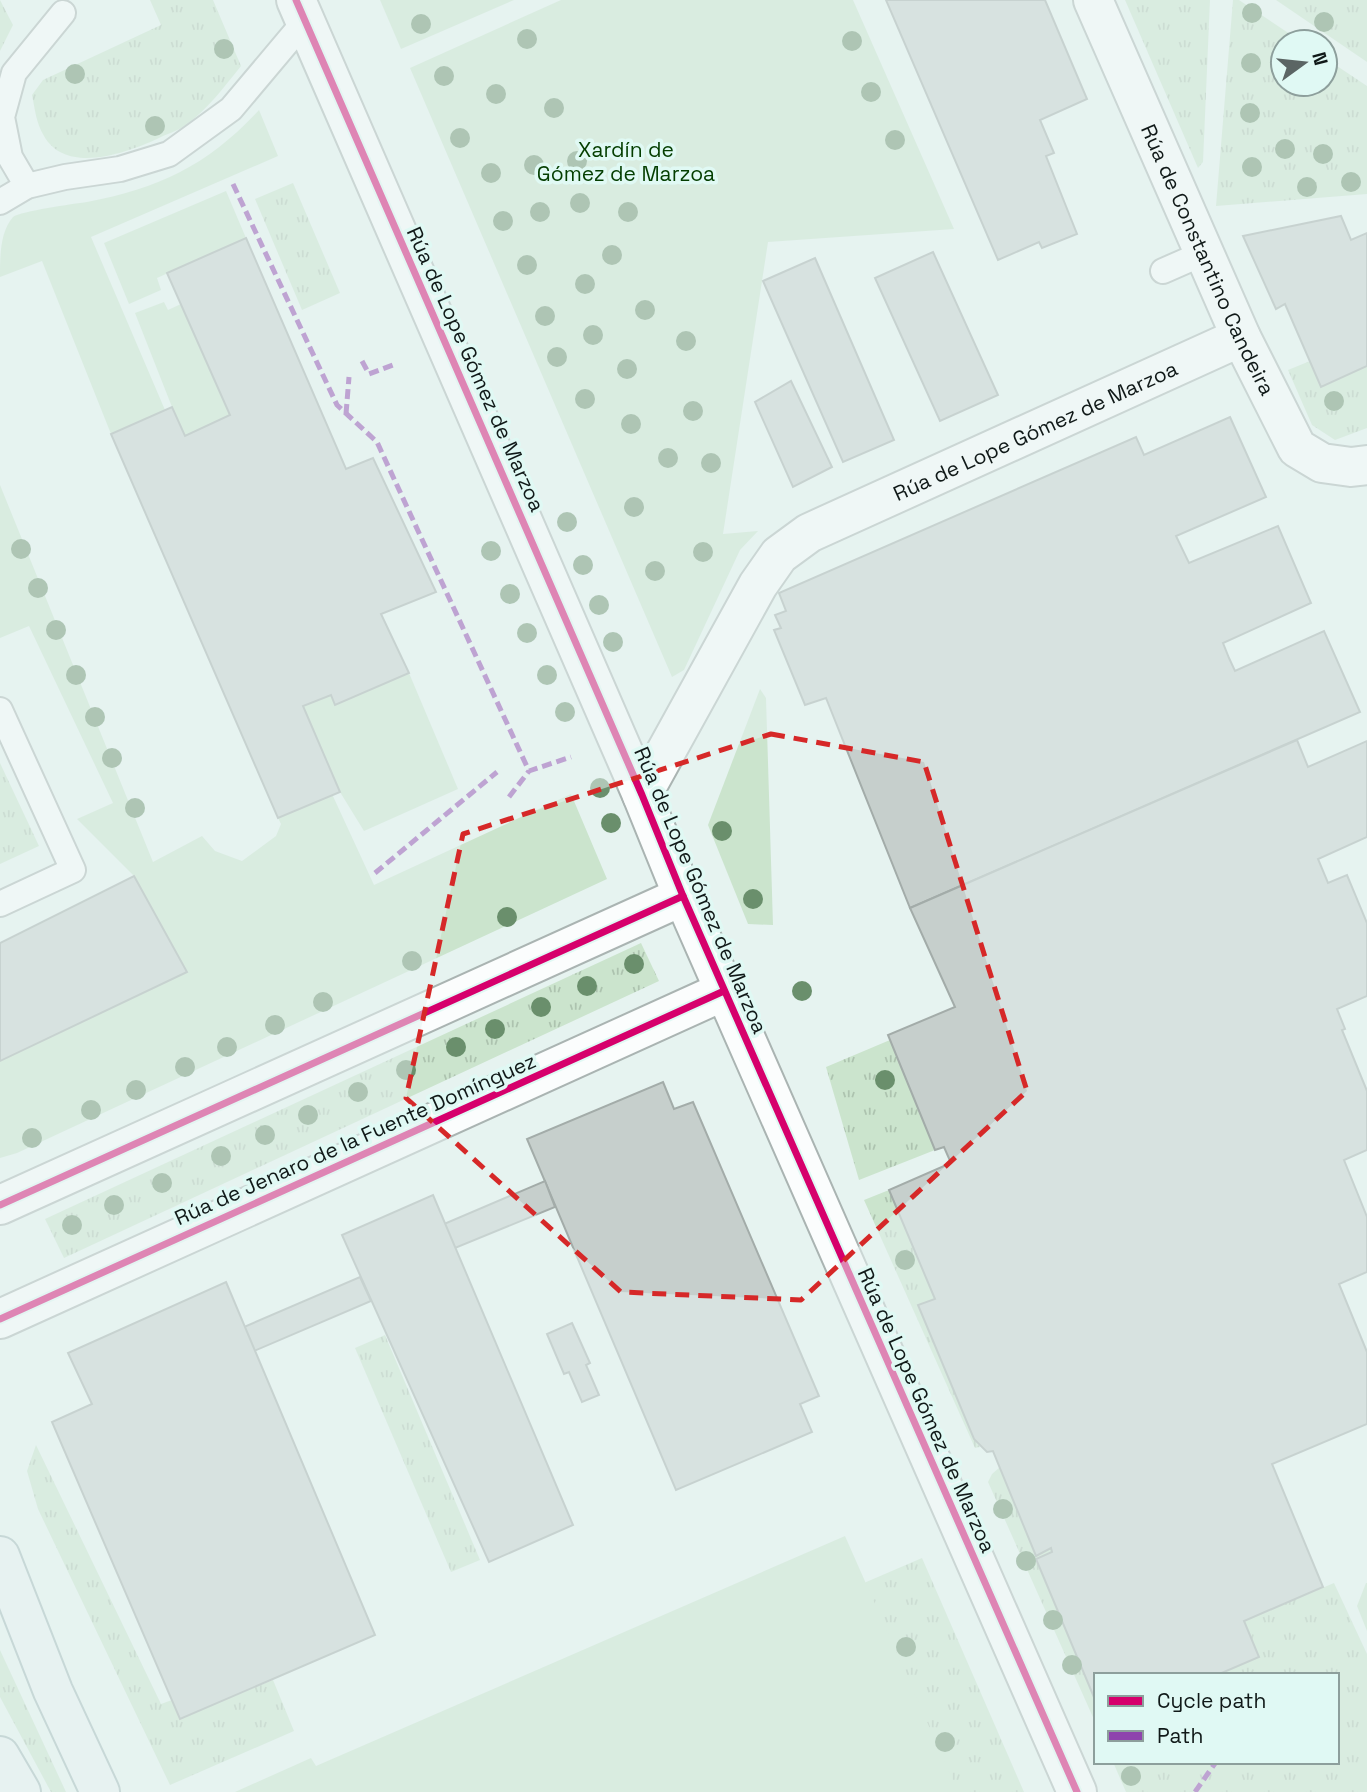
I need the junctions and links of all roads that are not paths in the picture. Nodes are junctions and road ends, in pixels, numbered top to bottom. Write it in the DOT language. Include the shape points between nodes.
graph roads {
  1 [pos="1093,0"];
  2 [pos="301,11"];
  3 [pos="63,13"];
  4 [pos="27,186"];
  5 [pos="0,202"];
  6 [pos="1204,253"];
  7 [pos="1163,271"];
  8 [pos="1241,337"];
  9 [pos="1367,465"];
  10 [pos="0,710"];
  11 [pos="642,795"];
  12 [pos="683,896"];
  13 [pos="0,904"];
  14 [pos="724,991"];
  15 [pos="0,1205"];
  16 [pos="0,1319"];
  17 [pos="0,1556"];
  18 [pos="100,1792"];
  19 [pos="1077,1792"];
  1 -- 6 [label="street, Rúa de Constantino Candeira"];
  2 -- 4 [label="lane" via="230,109 169,154 120,169"];
  2 -- 11 [label="street, Rúa de Lope Gómez de Marzoa"];
  3 -- 4 [label="lane" via="14,73 2,117 10,157"];
  4 -- 5 [label="lane"];
  6 -- 7 [label="lane"];
  6 -- 8 [label="street, Rúa de Constantino Candeira"];
  8 -- 9 [label="street, Rúa de Constantino Candeira" via="1297,448 1322,463"];
  8 -- 11 [label="street, Rúa de Lope Gómez de Marzoa" via="808,533 779,555"];
  10 -- 13 [label="lane" via="73,870"];
  11 -- 12 [label="street, Rúa de Lope Gómez de Marzoa"];
  12 -- 14 [label="street, Rúa de Lope Gómez de Marzoa"];
  12 -- 15 [label="street"];
  14 -- 16 [label="street, Rúa de Jenaro de la Fuente Domínguez"];
  14 -- 19 [label="street, Rúa de Lope Gómez de Marzoa"];
  17 -- 18 [label="main road" via="53,1691"];
}
